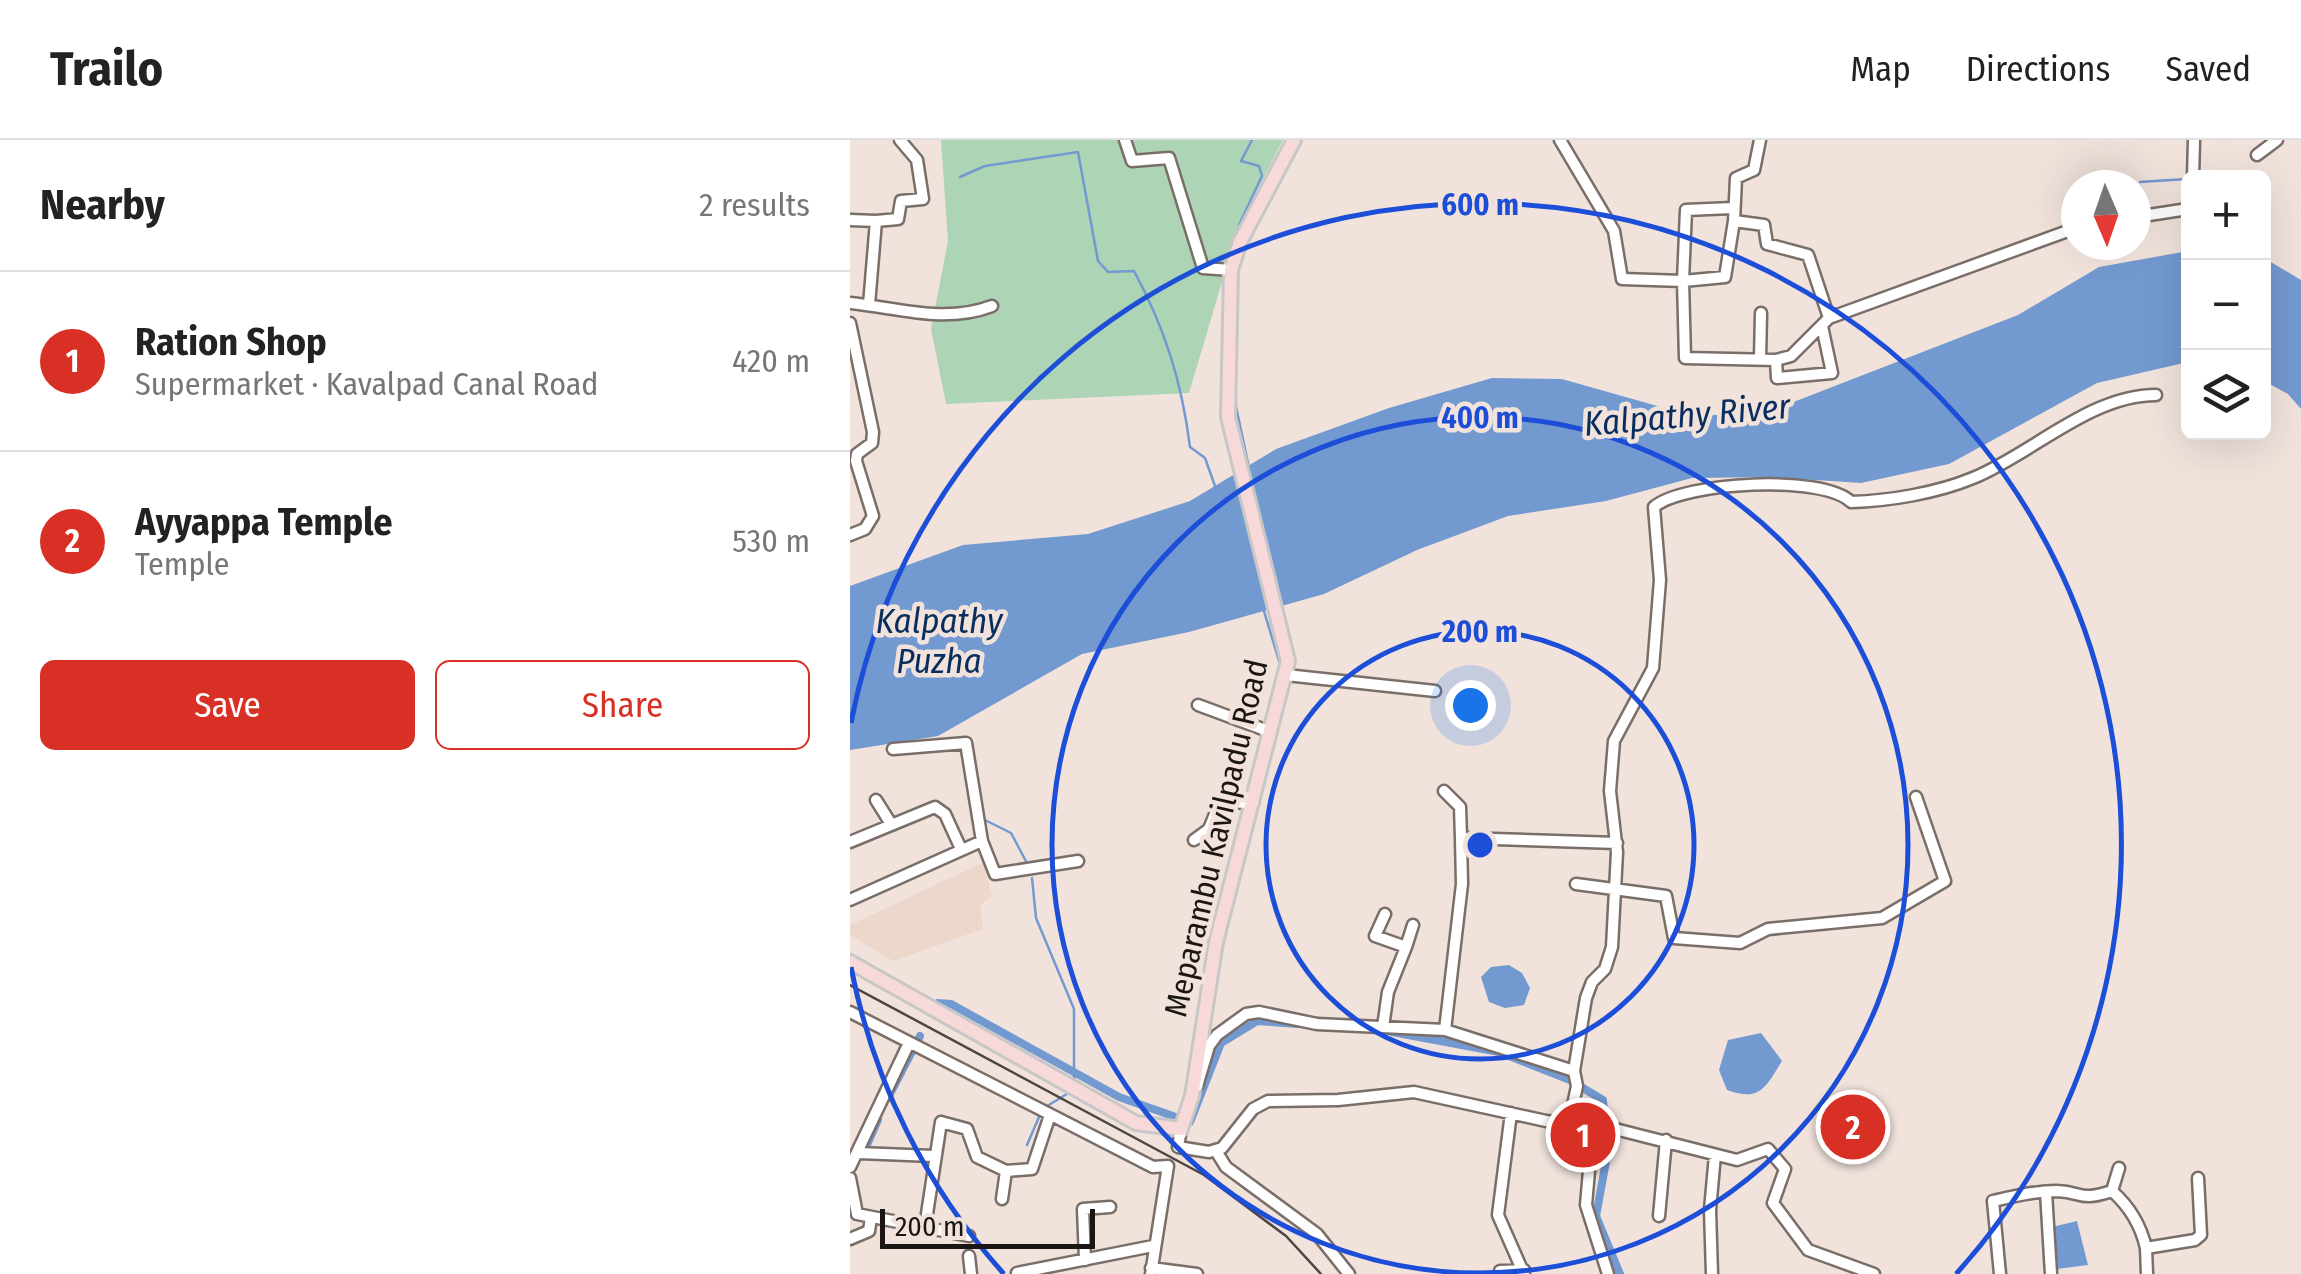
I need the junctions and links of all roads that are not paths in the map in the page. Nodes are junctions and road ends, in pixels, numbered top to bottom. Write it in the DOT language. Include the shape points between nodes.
graph roads {
  1 [pos="900,140"];
  2 [pos="1125,140"];
  3 [pos="1294,140"];
  4 [pos="1560,140"];
  5 [pos="1760,140"];
  6 [pos="2194,140"];
  7 [pos="2277,140"];
  8 [pos="2257,155"];
  9 [pos="2193,170"];
  10 [pos="1732,208"];
  11 [pos="2181,210"];
  12 [pos="2151,215"];
  13 [pos="850,220"];
  14 [pos="876,221"];
  15 [pos="1734,222"];
  16 [pos="2061,234"];
  17 [pos="1231,270"];
  18 [pos="1683,281"];
  19 [pos="850,303"];
  20 [pos="868,305"];
  21 [pos="992,306"];
  22 [pos="1761,313"];
  23 [pos="1825,322"];
  24 [pos="850,323"];
  25 [pos="1760,359"];
  26 [pos="1776,360"];
  27 [pos="2156,394"];
  28 [pos="853,453"];
  29 [pos="850,535"];
  30 [pos="1286,676"];
  31 [pos="1435,691"];
  32 [pos="1198,705"];
  33 [pos="1268,731"];
  34 [pos="893,749"];
  35 [pos="1444,791"];
  36 [pos="1916,798"];
  37 [pos="876,800"];
  38 [pos="1252,804"];
  39 [pos="891,824"];
  40 [pos="1461,838"];
  41 [pos="982,840"];
  42 [pos="1194,840"];
  43 [pos="850,842"];
  44 [pos="1617,843"];
  45 [pos="960,848"];
  46 [pos="1078,862"];
  47 [pos="1576,884"];
  48 [pos="1616,887"];
  49 [pos="850,900"];
  50 [pos="1385,914"];
  51 [pos="1413,925"];
  52 [pos="1406,947"];
  53 [pos="850,962"];
  54 [pos="850,1012"];
  55 [pos="1382,1027"];
  56 [pos="1446,1030"];
  57 [pos="908,1045"];
  58 [pos="1574,1071"];
  59 [pos="1192,1096"];
  60 [pos="1511,1113"];
  61 [pos="1050,1114"];
  62 [pos="1569,1124"];
  63 [pos="1593,1125"];
  64 [pos="1181,1130"];
  65 [pos="1666,1140"];
  66 [pos="860,1149"];
  67 [pos="1216,1151"];
  68 [pos="1715,1155"];
  69 [pos="933,1156"];
  70 [pos="850,1166"];
  71 [pos="2118,1168"];
  72 [pos="1006,1171"];
  73 [pos="850,1178"];
  74 [pos="2198,1178"];
  75 [pos="2112,1191"];
  76 [pos="2046,1192"];
  77 [pos="1002,1198"];
  78 [pos="1110,1207"];
  79 [pos="1659,1216"];
  80 [pos="871,1217"];
  81 [pos="924,1227"];
  82 [pos="969,1236"];
  83 [pos="850,1240"];
  84 [pos="1153,1246"];
  85 [pos="2146,1248"];
  86 [pos="968,1256"];
  87 [pos="1085,1260"];
  88 [pos="1151,1271"];
  89 [pos="1500,1272"];
  90 [pos="1524,1272"];
  91 [pos="1016,1273"];
  92 [pos="971,1274"];
  93 [pos="1197,1274"];
  94 [pos="1349,1274"];
  95 [pos="1608,1274"];
  96 [pos="1712,1274"];
  97 [pos="1874,1274"];
  98 [pos="2000,1274"];
  99 [pos="2051,1274"];
  100 [pos="2147,1274"];
  1 -- 14 [label="street" via="917,160 924,199 901,202 898,219"];
  2 -- 17 [label="street" via="1132,161 1169,158 1202,268"];
  3 -- 17 [label="main road, Meparambu Kavilpadu Road"];
  4 -- 18 [label="street" via="1614,231 1622,279"];
  5 -- 10 [label="street" via="1754,170 1736,178"];
  6 -- 9 [label="street"];
  7 -- 8 [label="street"];
  10 -- 15 [label="street"];
  10 -- 18 [label="street" via="1686,210"];
  11 -- 12 [label="street"];
  13 -- 14 [label="street"];
  14 -- 20 [label="street"];
  15 -- 18 [label="street" via="1725,276"];
  15 -- 23 [label="street" via="1764,225 1767,244 1808,255"];
  16 -- 23 [label="street"];
  17 -- 30 [label="main road, Meparambu Kavilpadu Road" via="1228,417 1286,647"];
  18 -- 25 [label="street" via="1685,358"];
  19 -- 20 [label="street"];
  20 -- 21 [label="street" via="913,315 969,315"];
  22 -- 25 [label="street"];
  23 -- 26 [label="street" via="1791,356"];
  23 -- 26 [label="street" via="1832,374 1776,378"];
  24 -- 28 [label="street" via="873,432 867,451"];
  25 -- 26 [label="street"];
  27 -- 44 [label="street" via="2139,394 1973,478 1931,490 1851,502 1844,495 1796,488 1721,486 1668,496 1654,507 1660,580 1653,668 1614,741 1610,791"];
  28 -- 29 [label="street" via="874,516"];
  30 -- 31 [label="street"];
  30 -- 33 [label="main road, Meparambu Kavilpadu Road"];
  32 -- 33 [label="street"];
  33 -- 38 [label="main road, Meparambu Kavilpadu Road"];
  34 -- 41 [label="street" via="966,743"];
  35 -- 40 [label="street" via="1461,810"];
  36 -- 48 [label="street" via="1945,881 1882,918 1768,928 1740,943 1674,938 1666,896"];
  37 -- 39 [label="street"];
  38 -- 42 [label="street" via="1220,802 1210,829"];
  38 -- 59 [label="main road, Meparambu Kavilpadu Road" via="1210,970"];
  39 -- 43 [label="street"];
  39 -- 45 [label="street" via="935,807"];
  40 -- 44 [label="street"];
  40 -- 56 [label="street"];
  41 -- 45 [label="street"];
  41 -- 46 [label="street" via="996,874"];
  44 -- 48 [label="street"];
  45 -- 49 [label="street"];
  47 -- 48 [label="street"];
  48 -- 58 [label="street" via="1612,947 1586,998"];
  50 -- 52 [label="street" via="1375,936"];
  51 -- 52 [label="street"];
  52 -- 55 [label="street"];
  53 -- 64 [label="main road" via="1136,1123"];
  54 -- 57 [label="street"];
  55 -- 56 [label="street"];
  55 -- 59 [label="street" via="1246,1014 1209,1046"];
  56 -- 58 [label="street"];
  57 -- 61 [label="street"];
  57 -- 66 [label="street"];
  58 -- 62 [label="street"];
  59 -- 64 [label="main road, Meparambu Kavilpadu Road"];
  60 -- 62 [label="street"];
  60 -- 67 [label="street" via="1414,1092 1268,1100"];
  60 -- 90 [label="street" via="1498,1216"];
  61 -- 72 [label="street" via="1032,1170"];
  61 -- 84 [label="street" via="1153,1167 1168,1166"];
  62 -- 63 [label="street"];
  63 -- 65 [label="street"];
  63 -- 95 [label="street" via="1586,1204"];
  64 -- 67 [label="street, Meparambu Kavilpadu Road" via="1178,1147"];
  65 -- 68 [label="street"];
  65 -- 79 [label="street"];
  66 -- 69 [label="street"];
  66 -- 70 [label="street"];
  67 -- 94 [label="street" via="1226,1167 1317,1234"];
  68 -- 96 [label="street"];
  68 -- 97 [label="street" via="1737,1160 1768,1149 1785,1169 1773,1204 1808,1250"];
  69 -- 72 [label="street" via="938,1128 946,1122 967,1129 977,1157"];
  69 -- 81 [label="street"];
  71 -- 75 [label="street"];
  72 -- 77 [label="street"];
  73 -- 80 [label="street" via="857,1214"];
  74 -- 85 [label="street" via="2201,1235"];
  75 -- 76 [label="street" via="2080,1198"];
  75 -- 85 [label="street" via="2142,1230"];
  76 -- 98 [label="street" via="1993,1201"];
  76 -- 99 [label="street"];
  78 -- 87 [label="street" via="1083,1209"];
  80 -- 81 [label="street"];
  80 -- 83 [label="street" via="869,1231"];
  81 -- 82 [label="street"];
  84 -- 87 [label="street"];
  84 -- 88 [label="street"];
  85 -- 100 [label="street"];
  86 -- 92 [label="street"];
  87 -- 91 [label="street"];
  88 -- 93 [label="street"];
  89 -- 90 [label="street"];
}
